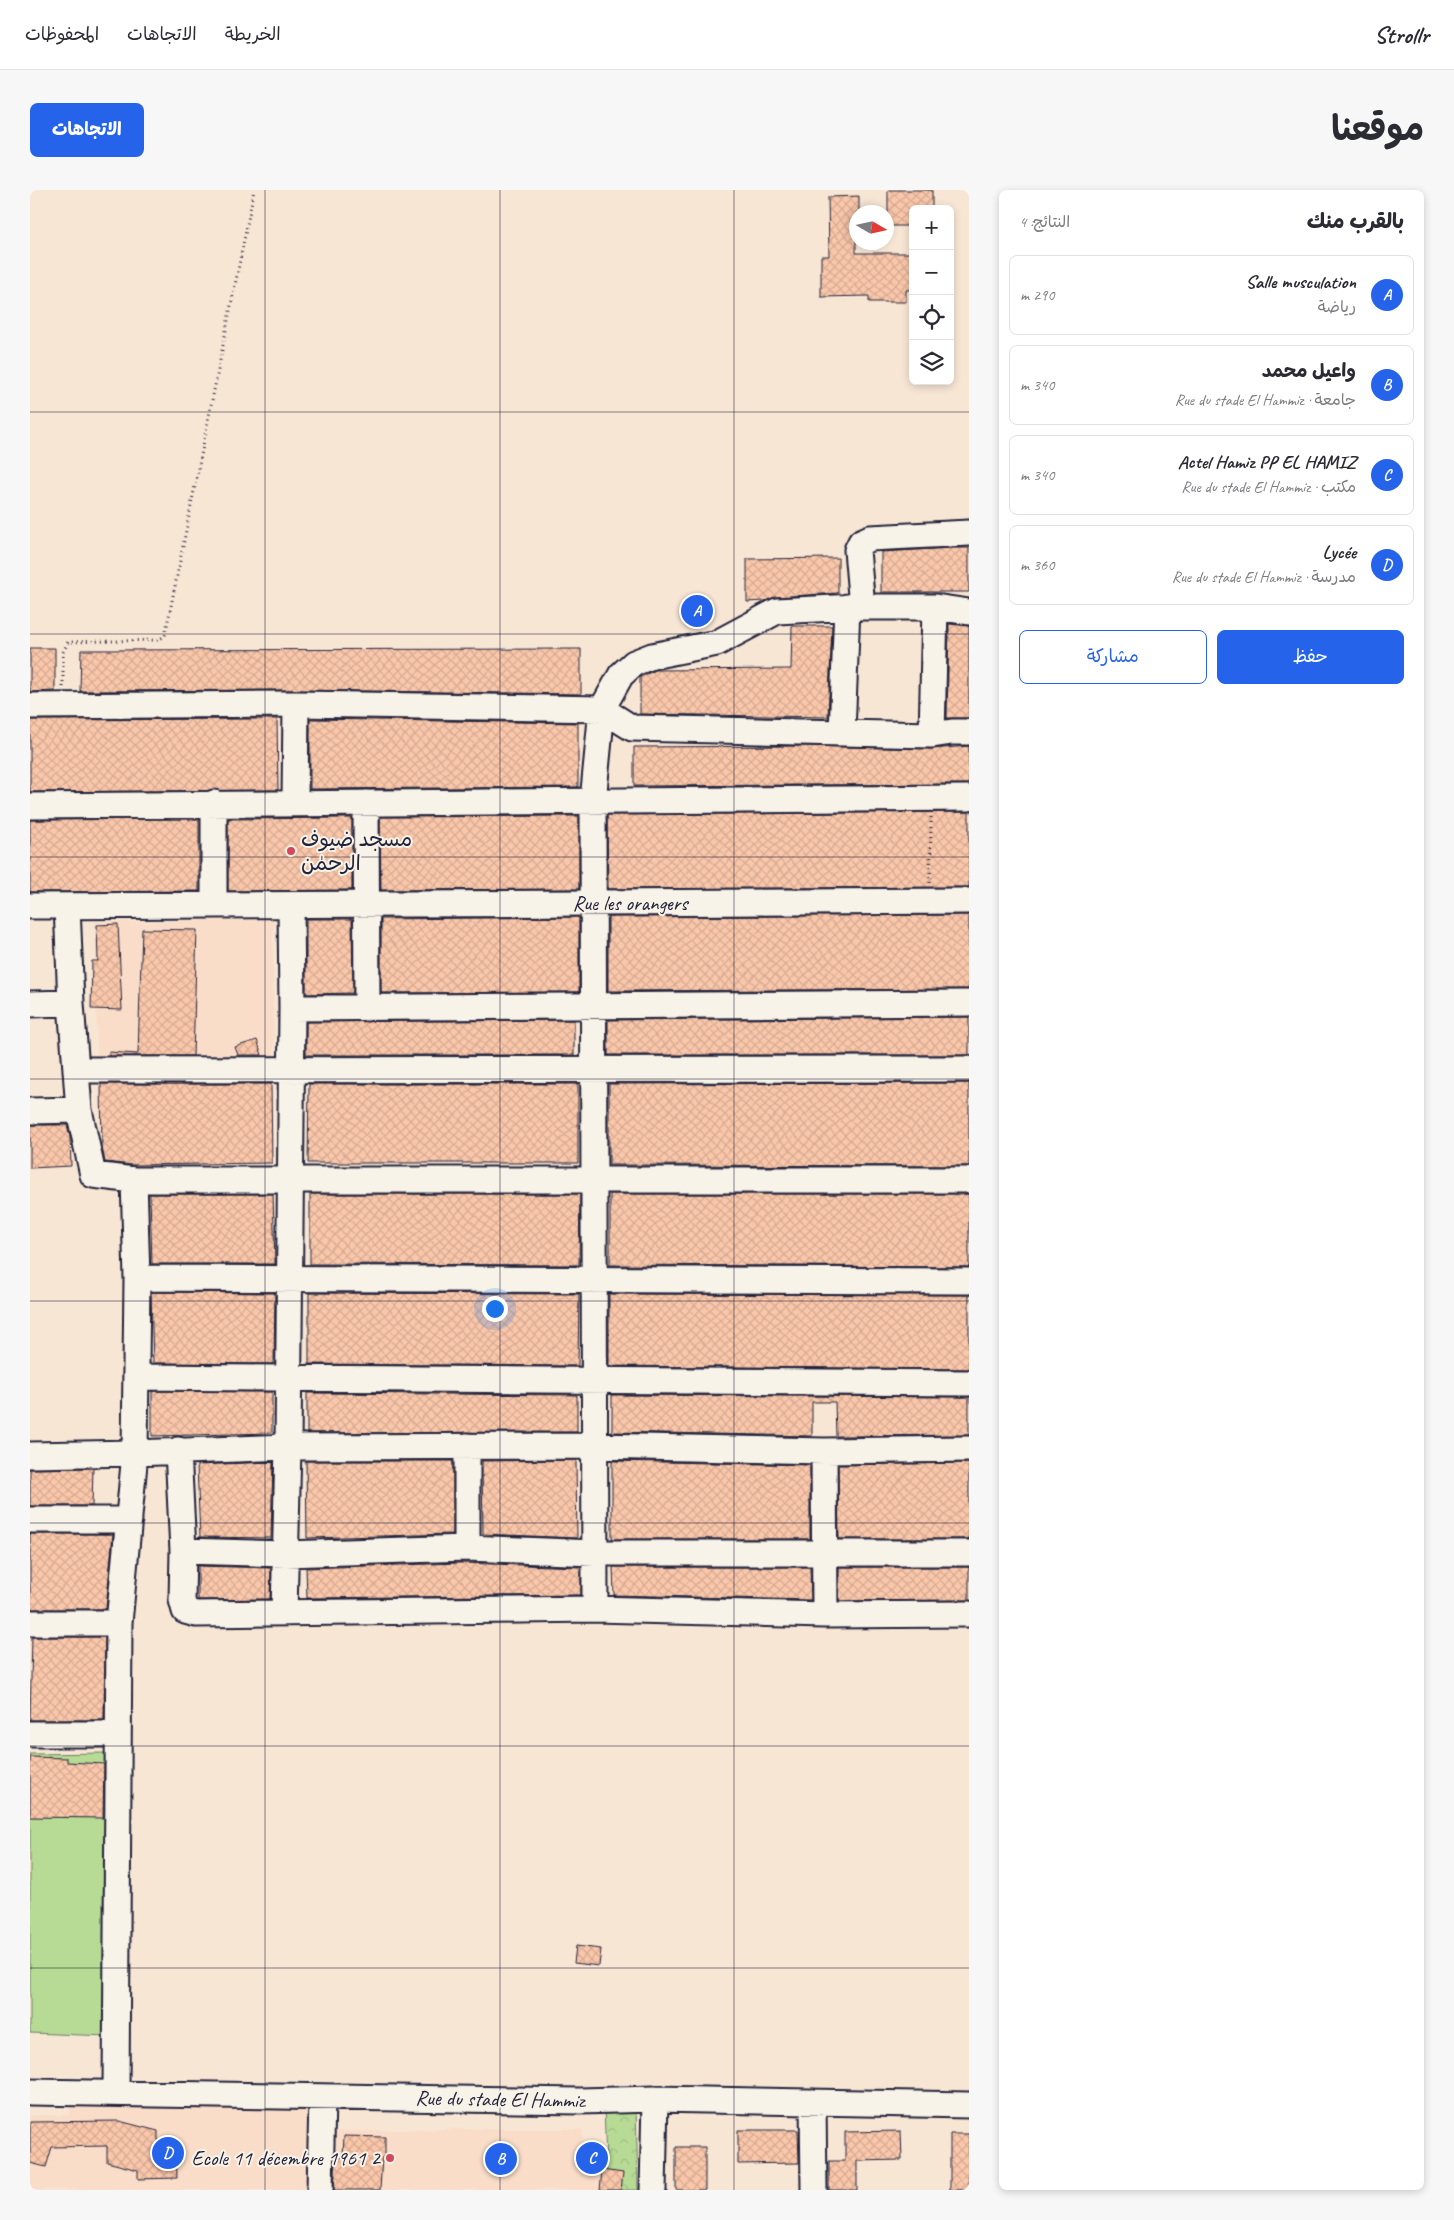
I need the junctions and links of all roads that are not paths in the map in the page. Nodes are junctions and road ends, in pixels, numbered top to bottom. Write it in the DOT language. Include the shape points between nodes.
graph roads {
  1 [pos="969,533"];
  2 [pos="854,607"];
  3 [pos="935,607"];
  4 [pos="969,612"];
  5 [pos="296,704"];
  6 [pos="30,706"];
  7 [pos="602,709"];
  8 [pos="969,732"];
  9 [pos="842,733"];
  10 [pos="932,735"];
  11 [pos="969,798"];
  12 [pos="593,800"];
  13 [pos="214,803"];
  14 [pos="295,803"];
  15 [pos="366,803"];
  16 [pos="30,806"];
  17 [pos="969,901"];
  18 [pos="593,903"];
  19 [pos="290,904"];
  20 [pos="367,904"];
  21 [pos="214,905"];
  22 [pos="30,906"];
  23 [pos="66,906"];
  24 [pos="71,1003"];
  25 [pos="969,1003"];
  26 [pos="30,1004"];
  27 [pos="594,1006"];
  28 [pos="292,1008"];
  29 [pos="367,1008"];
  30 [pos="969,1069"];
  31 [pos="76,1070"];
  32 [pos="594,1070"];
  33 [pos="291,1071"];
  34 [pos="79,1110"];
  35 [pos="30,1111"];
  36 [pos="134,1180"];
  37 [pos="290,1180"];
  38 [pos="594,1180"];
  39 [pos="969,1180"];
  40 [pos="137,1278"];
  41 [pos="289,1278"];
  42 [pos="594,1279"];
  43 [pos="969,1281"];
  44 [pos="136,1377"];
  45 [pos="288,1378"];
  46 [pos="595,1380"];
  47 [pos="969,1383"];
  48 [pos="467,1446"];
  49 [pos="595,1446"];
  50 [pos="288,1447"];
  51 [pos="969,1449"];
  52 [pos="178,1450"];
  53 [pos="824,1451"];
  54 [pos="135,1453"];
  55 [pos="30,1456"];
  56 [pos="30,1520"];
  57 [pos="129,1520"];
  58 [pos="468,1548"];
  59 [pos="183,1551"];
  60 [pos="595,1553"];
  61 [pos="824,1553"];
  62 [pos="969,1553"];
  63 [pos="286,1554"];
  64 [pos="595,1609"];
  65 [pos="284,1613"];
  66 [pos="969,1614"];
  67 [pos="825,1615"];
  68 [pos="30,1622"];
  69 [pos="119,1623"];
  70 [pos="30,1734"];
  71 [pos="117,1734"];
  72 [pos="30,2092"];
  73 [pos="116,2093"];
  74 [pos="322,2097"];
  75 [pos="655,2099"];
  76 [pos="813,2102"];
  77 [pos="969,2104"];
  78 [pos="320,2190"];
  79 [pos="653,2190"];
  80 [pos="814,2190"];
  1 -- 2 [label="street" via="870,538 861,542 857,550"];
  2 -- 3 [label="street"];
  2 -- 7 [label="street" via="777,612 718,643 652,656 634,663 621,675"];
  2 -- 9 [label="street"];
  3 -- 4 [label="street"];
  3 -- 10 [label="street"];
  5 -- 6 [label="street"];
  5 -- 7 [label="street"];
  5 -- 14 [label="street"];
  7 -- 9 [label="street" via="632,728"];
  7 -- 12 [label="street"];
  8 -- 10 [label="street"];
  9 -- 10 [label="street"];
  11 -- 12 [label="street"];
  12 -- 15 [label="street"];
  12 -- 18 [label="street"];
  13 -- 14 [label="street"];
  13 -- 16 [label="street"];
  13 -- 21 [label="street"];
  14 -- 15 [label="street"];
  15 -- 20 [label="street"];
  17 -- 18 [label="street, Rue les orangers"];
  18 -- 20 [label="street, Rue les orangers"];
  18 -- 27 [label="street"];
  19 -- 20 [label="street, Rue les orangers"];
  19 -- 21 [label="street, Rue les orangers"];
  19 -- 28 [label="street"];
  20 -- 29 [label="street"];
  21 -- 23 [label="street, Rue les orangers"];
  22 -- 23 [label="street, Rue les orangers"];
  23 -- 24 [label="street"];
  24 -- 26 [label="street"];
  24 -- 31 [label="street"];
  25 -- 27 [label="street"];
  27 -- 29 [label="street"];
  27 -- 32 [label="street"];
  28 -- 29 [label="street"];
  28 -- 33 [label="street"];
  30 -- 32 [label="street"];
  31 -- 33 [label="street"];
  31 -- 34 [label="street"];
  32 -- 33 [label="street"];
  32 -- 38 [label="street"];
  33 -- 37 [label="street"];
  34 -- 35 [label="street"];
  34 -- 36 [label="street" via="93,1175"];
  36 -- 37 [label="street"];
  36 -- 40 [label="street"];
  37 -- 38 [label="street"];
  37 -- 41 [label="street"];
  38 -- 39 [label="street"];
  38 -- 42 [label="street"];
  40 -- 41 [label="street"];
  40 -- 44 [label="street"];
  41 -- 42 [label="street"];
  41 -- 45 [label="street"];
  42 -- 43 [label="street"];
  42 -- 46 [label="street"];
  44 -- 45 [label="street"];
  44 -- 54 [label="street"];
  45 -- 46 [label="street"];
  45 -- 50 [label="street"];
  46 -- 47 [label="street"];
  46 -- 49 [label="street"];
  48 -- 49 [label="street"];
  48 -- 50 [label="street"];
  48 -- 58 [label="street"];
  49 -- 53 [label="street"];
  49 -- 60 [label="street"];
  50 -- 52 [label="street"];
  50 -- 63 [label="street"];
  51 -- 53 [label="street"];
  52 -- 54 [label="street"];
  52 -- 59 [label="street"];
  53 -- 61 [label="street"];
  54 -- 55 [label="street"];
  54 -- 57 [label="street"];
  56 -- 57 [label="street"];
  57 -- 69 [label="street"];
  58 -- 60 [label="street"];
  58 -- 63 [label="street"];
  59 -- 63 [label="street"];
  59 -- 65 [label="street" via="182,1600 185,1611 196,1614"];
  60 -- 61 [label="street"];
  60 -- 64 [label="street"];
  61 -- 62 [label="street"];
  61 -- 67 [label="street"];
  63 -- 65 [label="street"];
  64 -- 65 [label="street"];
  64 -- 67 [label="street"];
  66 -- 67 [label="street"];
  68 -- 69 [label="street"];
  69 -- 71 [label="street"];
  70 -- 71 [label="street"];
  71 -- 73 [label="street"];
  72 -- 73 [label="street, Rue du stade El Hammiz"];
  73 -- 74 [label="street, Rue du stade El Hammiz"];
  74 -- 75 [label="street, Rue du stade El Hammiz"];
  74 -- 78 [label="street"];
  75 -- 76 [label="street, Rue du stade El Hammiz"];
  75 -- 79 [label="street"];
  76 -- 77 [label="street, Rue du stade El Hammiz"];
  76 -- 80 [label="street"];
}
